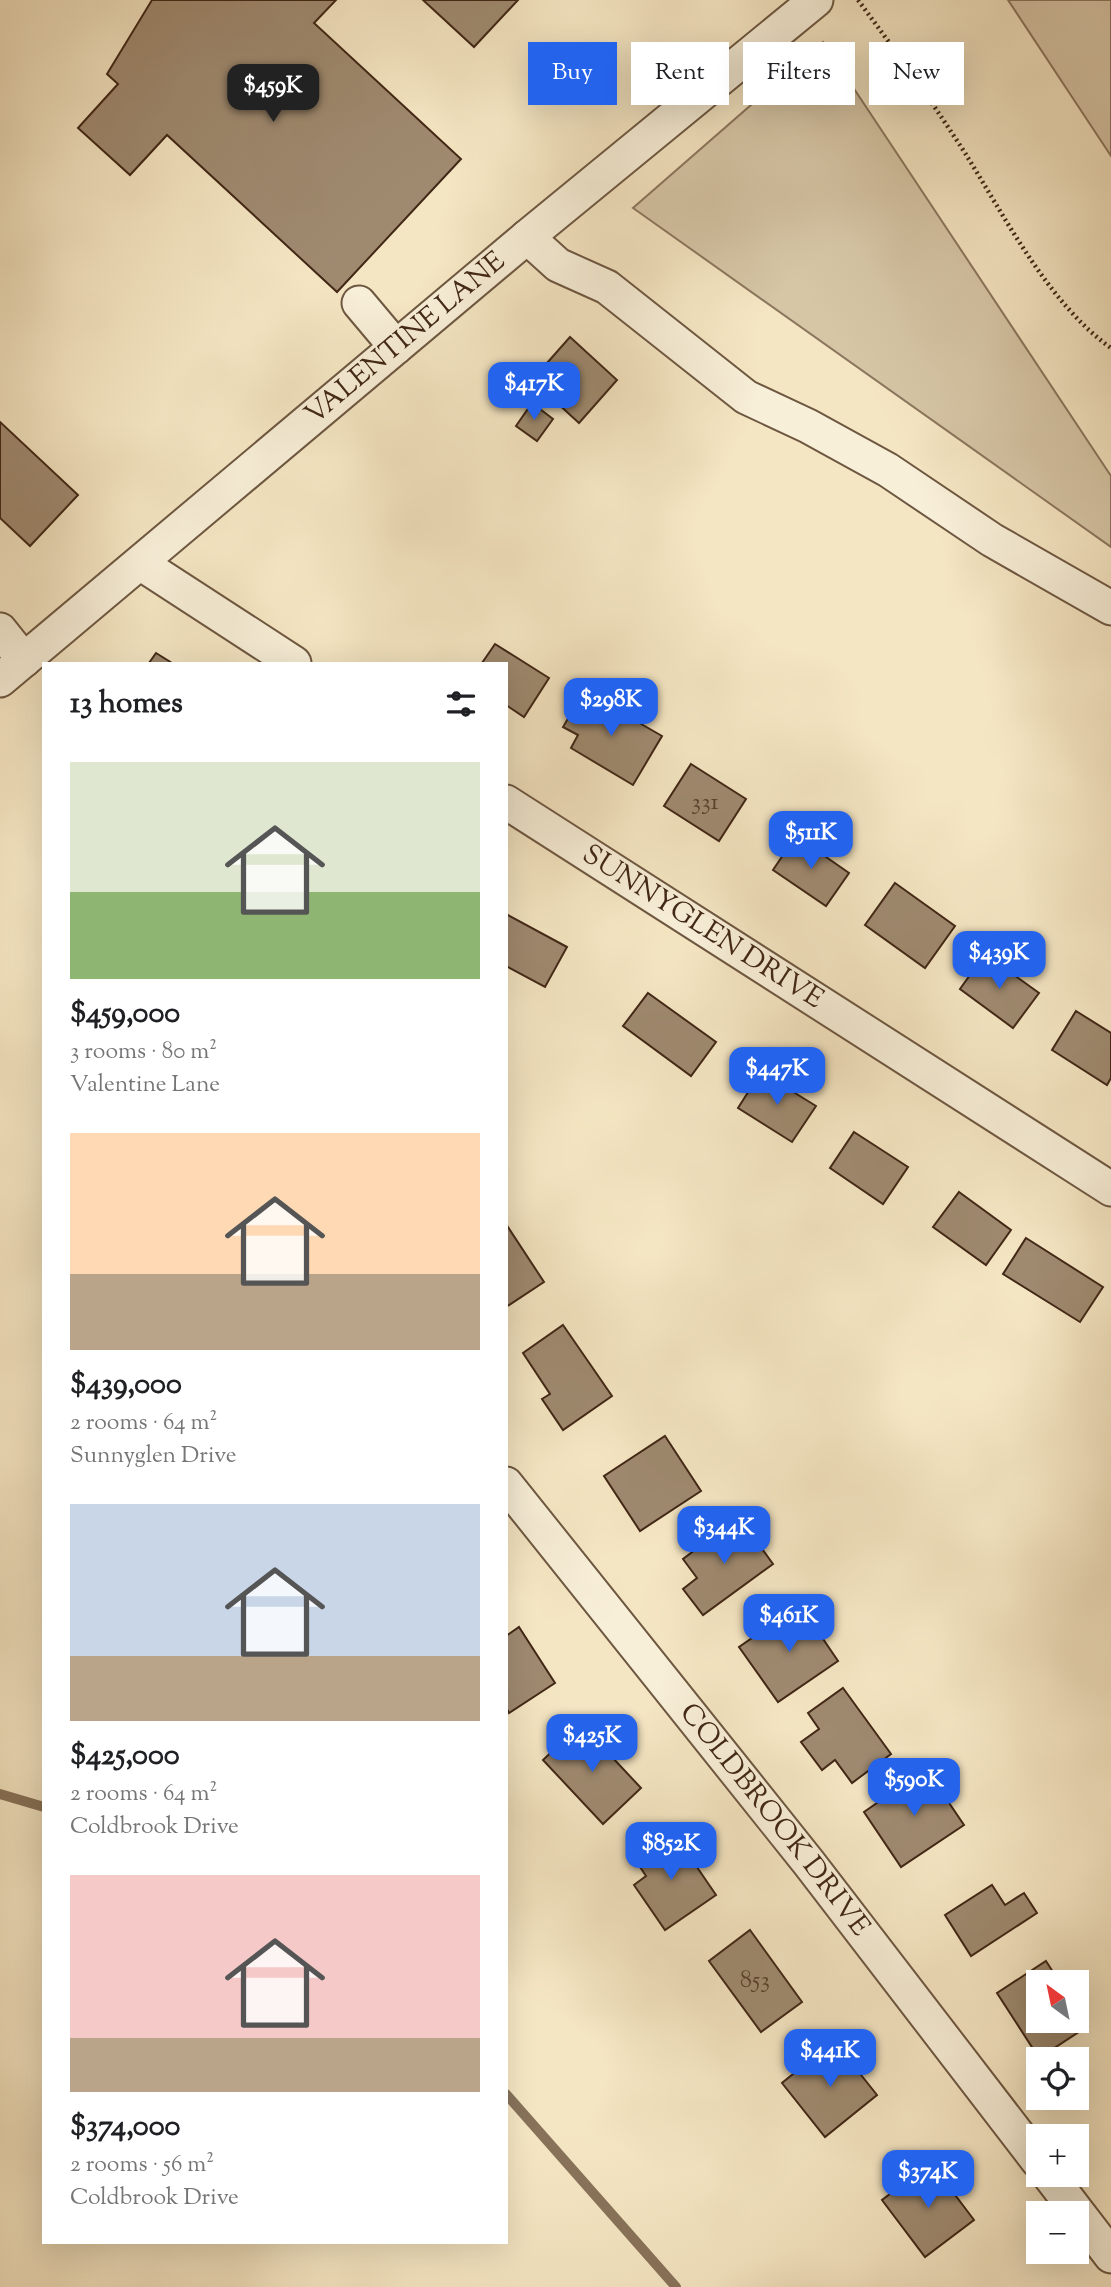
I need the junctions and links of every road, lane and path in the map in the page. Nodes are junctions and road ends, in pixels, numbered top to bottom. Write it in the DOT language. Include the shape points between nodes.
graph roads {
  1 [pos="816,0"];
  2 [pos="858,0"];
  3 [pos="527,237"];
  4 [pos="359,303"];
  5 [pos="396,347"];
  6 [pos="1111,348"];
  7 [pos="140,563"];
  8 [pos="1111,608"];
  9 [pos="0,630"];
  10 [pos="292,662"];
  11 [pos="12,670"];
  12 [pos="508,803"];
  13 [pos="1111,1189"];
  14 [pos="510,1497"];
  15 [pos="1026,2145"];
  16 [pos="1058,2187"];
  17 [pos="1111,2256"];
  1 -- 3 [label="street, VALENTINE LANE"];
  2 -- 6 [label="path" via="926,92 1032,260 1076,316"];
  3 -- 5 [label="street, VALENTINE LANE"];
  3 -- 8 [label="street" via="558,265 607,287 746,397 888,470 992,540"];
  4 -- 5 [label="street"];
  5 -- 7 [label="street, VALENTINE LANE"];
  7 -- 10 [label="street"];
  7 -- 11 [label="street, VALENTINE LANE"];
  9 -- 11 [label="street"];
  12 -- 13 [label="street, SUNNYGLEN DRIVE"];
  14 -- 15 [label="street, COLDBROOK DRIVE" via="809,1863"];
  16 -- 17 [label="street"];
}
